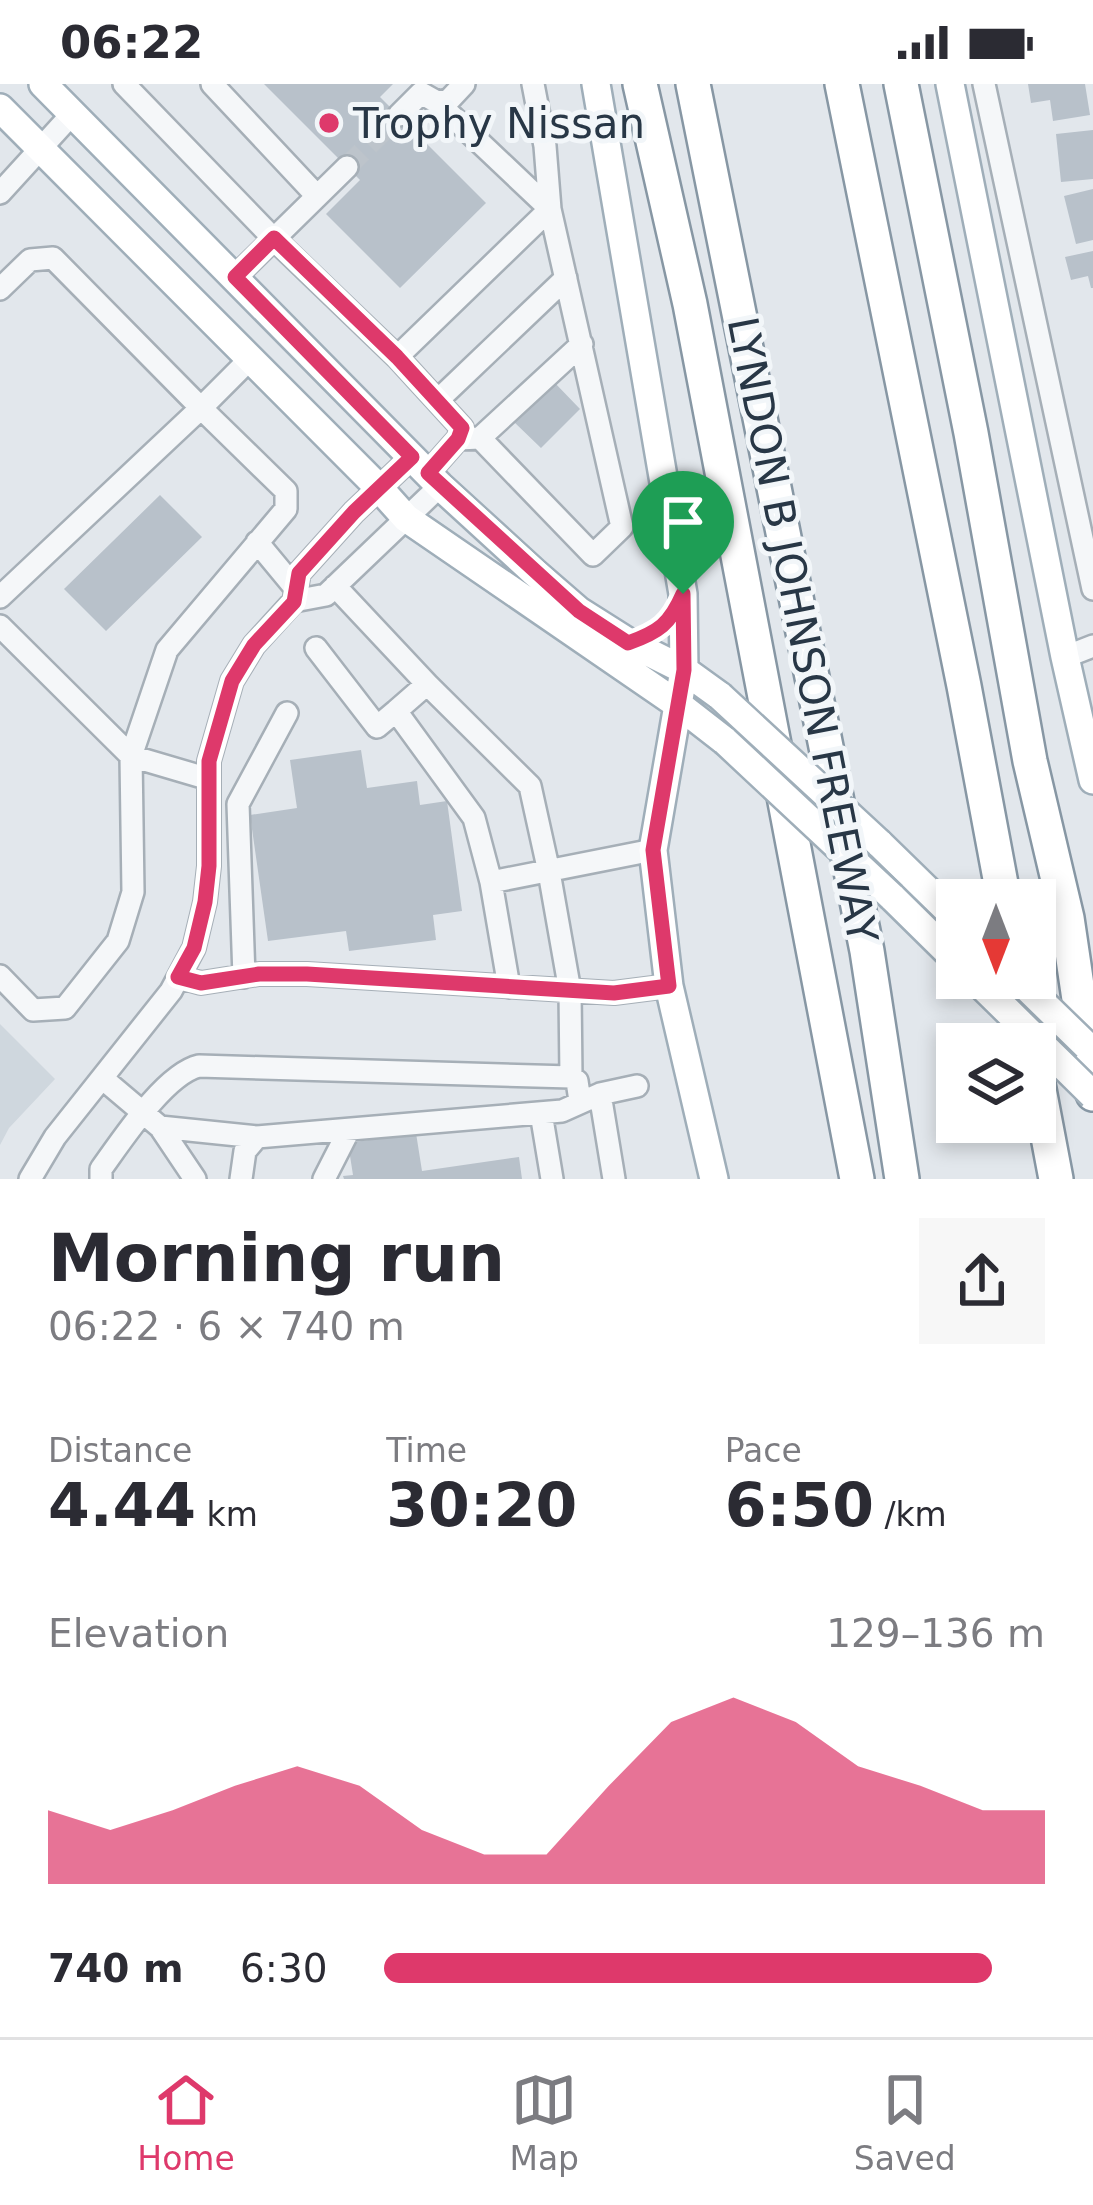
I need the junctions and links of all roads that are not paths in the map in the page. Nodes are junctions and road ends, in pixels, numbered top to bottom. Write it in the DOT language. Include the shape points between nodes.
graph roads {
  1 [pos="44,84"];
  2 [pos="124,84"];
  3 [pos="212,84"];
  4 [pos="464,84"];
  5 [pos="533,84"];
  6 [pos="596,84"];
  7 [pos="640,84"];
  8 [pos="693,84"];
  9 [pos="842,84"];
  10 [pos="901,84"];
  11 [pos="950,84"];
  12 [pos="984,84"];
  13 [pos="437,102"];
  14 [pos="0,108"];
  15 [pos="74,113"];
  16 [pos="399,116"];
  17 [pos="40,149"];
  18 [pos="347,167"];
  19 [pos="0,193"];
  20 [pos="317,196"];
  21 [pos="550,209"];
  22 [pos="274,238"];
  23 [pos="235,277"];
  24 [pos="566,278"];
  25 [pos="0,289"];
  26 [pos="582,344"];
  27 [pos="397,357"];
  28 [pos="250,359"];
  29 [pos="438,400"];
  30 [pos="201,408"];
  31 [pos="469,439"];
  32 [pos="427,472"];
  33 [pos="380,489"];
  34 [pos="406,518"];
  35 [pos="257,542"];
  36 [pos="335,586"];
  37 [pos="1093,589"];
  38 [pos="683,594"];
  39 [pos="295,595"];
  40 [pos="0,597"];
  41 [pos="0,626"];
  42 [pos="628,643"];
  43 [pos="1093,646"];
  44 [pos="316,648"];
  45 [pos="1065,657"];
  46 [pos="684,670"];
  47 [pos="427,684"];
  48 [pos="680,706"];
  49 [pos="396,711"];
  50 [pos="286,713"];
  51 [pos="131,756"];
  52 [pos="209,779"];
  53 [pos="1093,780"];
  54 [pos="653,850"];
  55 [pos="549,872"];
  56 [pos="1000,879"];
  57 [pos="490,882"];
  58 [pos="936,899"];
  59 [pos="936,941"];
  60 [pos="0,976"];
  61 [pos="244,976"];
  62 [pos="178,977"];
  63 [pos="669,986"];
  64 [pos="509,987"];
  65 [pos="570,991"];
  66 [pos="992,999"];
  67 [pos="1037,999"];
  68 [pos="1012,1023"];
  69 [pos="1056,1053"];
  70 [pos="1091,1057"];
  71 [pos="1056,1067"];
  72 [pos="571,1077"];
  73 [pos="103,1078"];
  74 [pos="637,1086"];
  75 [pos="1093,1095"];
  76 [pos="590,1098"];
  77 [pos="541,1112"];
  78 [pos="152,1120"];
  79 [pos="349,1130"];
  80 [pos="256,1137"];
  81 [pos="1050,1143"];
  82 [pos="30,1179"];
  83 [pos="100,1179"];
  84 [pos="195,1179"];
  85 [pos="241,1179"];
  86 [pos="324,1179"];
  87 [pos="552,1179"];
  88 [pos="614,1179"];
  89 [pos="714,1179"];
  90 [pos="857,1179"];
  91 [pos="902,1179"];
  92 [pos="1056,1179"];
  1 -- 15 [label="main road"];
  2 -- 22 [label="street"];
  3 -- 20 [label="street"];
  4 -- 13 [label="street"];
  5 -- 21 [label="street"];
  6 -- 38 [label="main road"];
  7 -- 90 [label="highway" via="708,393"];
  8 -- 91 [label="highway, LYNDON B JOHNSON FREEWAY" via="867,951"];
  9 -- 56 [label="highway"];
  10 -- 75 [label="highway" via="1067,918"];
  11 -- 45 [label="main road"];
  12 -- 37 [label="street"];
  13 -- 16 [label="street" via="421,93"];
  13 -- 21 [label="street"];
  14 -- 17 [label="main road"];
  15 -- 17 [label="street"];
  15 -- 23 [label="main road"];
  17 -- 19 [label="street"];
  17 -- 28 [label="main road"];
  18 -- 20 [label="street"];
  20 -- 22 [label="street"];
  21 -- 24 [label="street"];
  21 -- 27 [label="street"];
  22 -- 23 [label="street"];
  22 -- 27 [label="street"];
  23 -- 32 [label="main road"];
  24 -- 26 [label="street"];
  24 -- 29 [label="street"];
  25 -- 30 [label="street" via="30,260 52,259"];
  26 -- 31 [label="street"];
  26 -- 31 [label="street" via="622,527 593,555"];
  27 -- 29 [label="street"];
  28 -- 30 [label="street"];
  28 -- 33 [label="main road"];
  29 -- 31 [label="street"];
  30 -- 35 [label="street" via="286,491 286,509"];
  30 -- 40 [label="street"];
  31 -- 32 [label="street"];
  32 -- 33 [label="street"];
  32 -- 34 [label="street"];
  32 -- 42 [label="main road" via="579,611"];
  33 -- 34 [label="main road"];
  33 -- 39 [label="street" via="299,573"];
  34 -- 36 [label="street"];
  34 -- 48 [label="main road"];
  35 -- 39 [label="street"];
  35 -- 51 [label="street" via="167,650"];
  36 -- 39 [label="street" via="326,595"];
  36 -- 47 [label="street"];
  38 -- 42 [label="main road" via="660,629"];
  38 -- 46 [label="main road"];
  39 -- 52 [label="street" via="232,681"];
  41 -- 51 [label="street"];
  42 -- 46 [label="main road"];
  43 -- 45 [label="street"];
  44 -- 49 [label="street" via="377,728"];
  45 -- 53 [label="main road"];
  46 -- 48 [label="main road"];
  46 -- 58 [label="main road, bridge"];
  47 -- 49 [label="street"];
  47 -- 55 [label="street" via="530,786"];
  48 -- 54 [label="main road"];
  48 -- 59 [label="main road, bridge"];
  49 -- 57 [label="street" via="474,818"];
  50 -- 61 [label="street" via="238,804"];
  51 -- 52 [label="street"];
  51 -- 60 [label="street" via="133,892 118,941 65,1008 33,1010"];
  52 -- 62 [label="street" via="205,902"];
  54 -- 55 [label="street"];
  54 -- 63 [label="main road"];
  55 -- 57 [label="street"];
  55 -- 65 [label="street"];
  57 -- 64 [label="street"];
  61 -- 62 [label="street" via="201,983"];
  61 -- 64 [label="street"];
  62 -- 73 [label="street"];
  63 -- 65 [label="street"];
  63 -- 89 [label="main road"];
  64 -- 65 [label="street"];
  65 -- 72 [label="street"];
  66 -- 68 [label="main road, bridge"];
  67 -- 70 [label="main road, bridge"];
  69 -- 70 [label="main road, bridge"];
  71 -- 75 [label="main road, bridge"];
  72 -- 76 [label="street"];
  72 -- 78 [label="street" via="199,1066 184,1070"];
  73 -- 78 [label="street"];
  73 -- 82 [label="street"];
  74 -- 76 [label="street"];
  76 -- 77 [label="street"];
  76 -- 88 [label="street"];
  77 -- 79 [label="street"];
  77 -- 87 [label="street"];
  78 -- 80 [label="street"];
  78 -- 83 [label="street" via="100,1169"];
  78 -- 84 [label="street"];
  79 -- 80 [label="street"];
  79 -- 86 [label="street"];
  80 -- 85 [label="street"];
  81 -- 92 [label="highway"];
}
